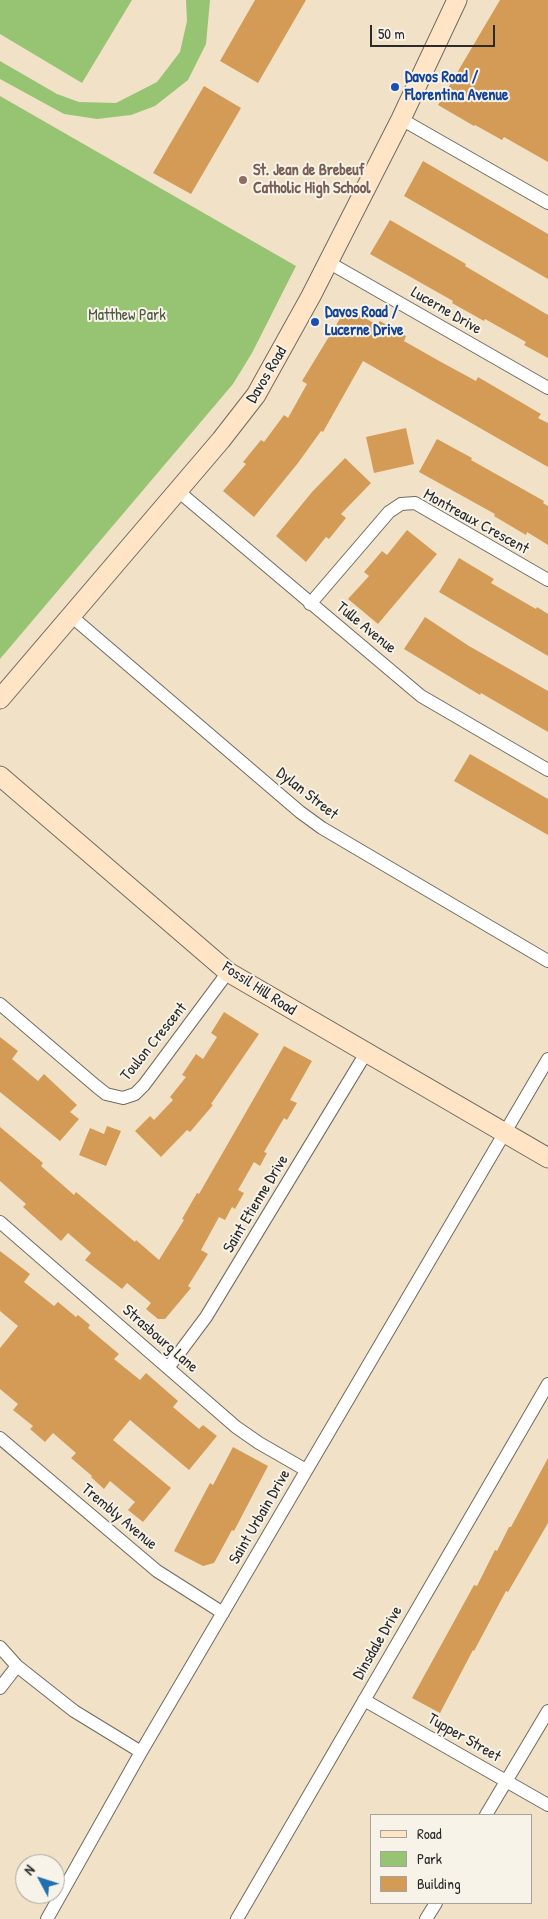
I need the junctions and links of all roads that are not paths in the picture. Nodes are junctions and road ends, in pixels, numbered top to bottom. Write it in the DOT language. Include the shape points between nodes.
graph roads {
  1 [pos="457,0"];
  2 [pos="401,119"];
  3 [pos="548,203"];
  4 [pos="328,262"];
  5 [pos="548,388"];
  6 [pos="178,490"];
  7 [pos="548,580"];
  8 [pos="310,604"];
  9 [pos="71,616"];
  10 [pos="0,699"];
  11 [pos="548,770"];
  12 [pos="0,776"];
  13 [pos="548,961"];
  14 [pos="228,972"];
  15 [pos="0,1004"];
  16 [pos="366,1053"];
  17 [pos="548,1058"];
  18 [pos="505,1133"];
  19 [pos="548,1158"];
  20 [pos="0,1222"];
  21 [pos="168,1368"];
  22 [pos="548,1384"];
  23 [pos="0,1438"];
  24 [pos="306,1470"];
  25 [pos="223,1613"];
  26 [pos="0,1647"];
  27 [pos="17,1666"];
  28 [pos="0,1688"];
  29 [pos="364,1700"];
  30 [pos="548,1711"];
  31 [pos="141,1752"];
  32 [pos="507,1781"];
  33 [pos="548,1805"];
  34 [pos="487,1814"];
  35 [pos="435,1904"];
  36 [pos="47,1919"];
  37 [pos="238,1919"];
  38 [pos="426,1919"];
  1 -- 2 [label="street, Davos Road"];
  2 -- 3 [label="street"];
  2 -- 4 [label="street, Davos Road"];
  4 -- 5 [label="street, Lucerne Drive"];
  4 -- 6 [label="street, Davos Road" via="256,396"];
  6 -- 8 [label="street, Tulle Avenue"];
  6 -- 9 [label="street, Davos Road"];
  7 -- 8 [label="street, Montreaux Crescent" via="415,503 401,504 389,512"];
  8 -- 11 [label="street, Tulle Avenue" via="421,696"];
  9 -- 10 [label="street, Davos Road"];
  9 -- 13 [label="street, Dylan Street" via="322,828"];
  12 -- 14 [label="street, Fossil Hill Road"];
  14 -- 15 [label="street, Toulon Crescent" via="144,1086 123,1098 106,1094"];
  14 -- 16 [label="street, Fossil Hill Road"];
  16 -- 18 [label="street, Fossil Hill Road"];
  16 -- 21 [label="street, Saint Etienne Drive" via="206,1317"];
  17 -- 18 [label="street, Saint Urbain Drive"];
  18 -- 19 [label="street, Fossil Hill Road"];
  18 -- 24 [label="street, Saint Urbain Drive"];
  20 -- 21 [label="street, Strasbourg Lane"];
  21 -- 24 [label="street, Strasbourg Lane" via="247,1436"];
  22 -- 29 [label="street, Dinsdale Drive"];
  23 -- 25 [label="street, Trembly Avenue" via="157,1571"];
  24 -- 25 [label="street, Saint Urbain Drive"];
  25 -- 31 [label="street, Saint Urbain Drive"];
  26 -- 27 [label="street"];
  27 -- 28 [label="street"];
  27 -- 31 [label="street" via="74,1711"];
  29 -- 32 [label="street, Tupper Street"];
  29 -- 37 [label="street, Dinsdale Drive"];
  30 -- 32 [label="street"];
  31 -- 36 [label="street, Saint Urbain Drive"];
  32 -- 33 [label="street, Tupper Street"];
  32 -- 34 [label="street"];
  35 -- 38 [label="street"];
}
